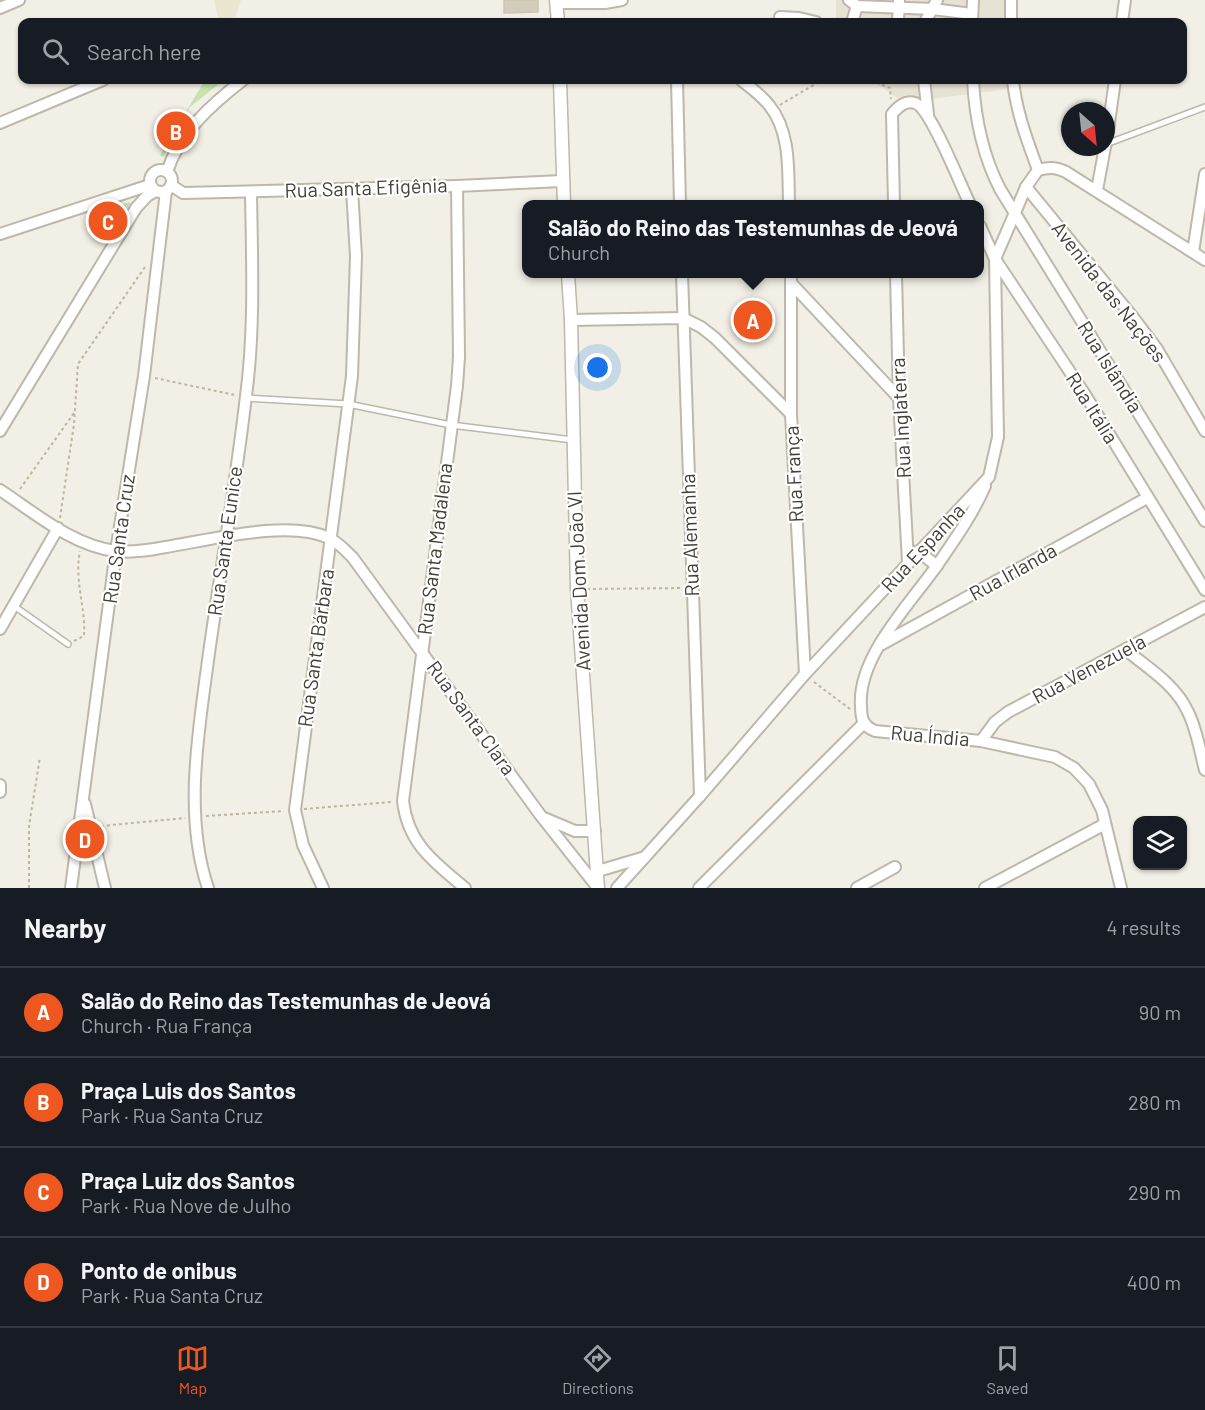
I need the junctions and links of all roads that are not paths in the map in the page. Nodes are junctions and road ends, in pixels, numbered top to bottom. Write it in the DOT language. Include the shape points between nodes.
graph roads {
  1 [pos="19,0"];
  2 [pos="622,0"];
  3 [pos="973,0"];
  4 [pos="1011,0"];
  5 [pos="1125,0"];
  6 [pos="556,1"];
  7 [pos="853,3"];
  8 [pos="900,4"];
  9 [pos="935,4"];
  10 [pos="0,8"];
  11 [pos="780,17"];
  12 [pos="558,18"];
  13 [pos="799,18"];
  14 [pos="852,18"];
  15 [pos="926,18"];
  16 [pos="972,18"];
  17 [pos="1011,18"];
  18 [pos="1123,18"];
  19 [pos="93,84"];
  20 [pos="238,84"];
  21 [pos="560,84"];
  22 [pos="677,84"];
  23 [pos="746,84"];
  24 [pos="924,84"];
  25 [pos="973,84"];
  26 [pos="1013,84"];
  27 [pos="1114,84"];
  28 [pos="1111,102"];
  29 [pos="1205,106"];
  30 [pos="928,114"];
  31 [pos="0,123"];
  32 [pos="1115,141"];
  33 [pos="1104,156"];
  34 [pos="1038,170"];
  35 [pos="167,172"];
  36 [pos="1205,174"];
  37 [pos="562,181"];
  38 [pos="457,186"];
  39 [pos="1026,187"];
  40 [pos="161,188"];
  41 [pos="352,189"];
  42 [pos="1097,190"];
  43 [pos="251,192"];
  44 [pos="564,200"];
  45 [pos="680,200"];
  46 [pos="789,200"];
  47 [pos="894,200"];
  48 [pos="968,200"];
  49 [pos="1014,213"];
  50 [pos="0,234"];
  51 [pos="984,235"];
  52 [pos="1193,252"];
  53 [pos="994,259"];
  54 [pos="1205,260"];
  55 [pos="568,278"];
  56 [pos="682,278"];
  57 [pos="791,278"];
  58 [pos="896,278"];
  59 [pos="683,318"];
  60 [pos="572,320"];
  61 [pos="246,398"];
  62 [pos="898,398"];
  63 [pos="348,404"];
  64 [pos="791,414"];
  65 [pos="451,425"];
  66 [pos="0,431"];
  67 [pos="1205,431"];
  68 [pos="573,440"];
  69 [pos="989,477"];
  70 [pos="0,490"];
  71 [pos="1147,498"];
  72 [pos="1205,521"];
  73 [pos="58,528"];
  74 [pos="225,537"];
  75 [pos="331,539"];
  76 [pos="116,551"];
  77 [pos="918,551"];
  78 [pos="908,562"];
  79 [pos="937,566"];
  80 [pos="1205,590"];
  81 [pos="14,606"];
  82 [pos="1205,607"];
  83 [pos="0,629"];
  84 [pos="68,644"];
  85 [pos="879,646"];
  86 [pos="422,650"];
  87 [pos="1125,650"];
  88 [pos="805,674"];
  89 [pos="863,721"];
  90 [pos="981,741"];
  91 [pos="1205,770"];
  92 [pos="0,785"];
  93 [pos="0,792"];
  94 [pos="700,796"];
  95 [pos="83,798"];
  96 [pos="541,816"];
  97 [pos="1105,824"];
  98 [pos="574,831"];
  99 [pos="595,831"];
  100 [pos="572,853"];
  101 [pos="645,857"];
  102 [pos="895,867"];
  103 [pos="598,871"];
  104 [pos="71,888"];
  105 [pos="105,888"];
  106 [pos="208,888"];
  107 [pos="323,888"];
  108 [pos="465,888"];
  109 [pos="598,888"];
  110 [pos="617,888"];
  111 [pos="699,888"];
  112 [pos="857,888"];
  113 [pos="985,888"];
  114 [pos="1121,888"];
  1 -- 10 [label="street"];
  2 -- 6 [label="street"];
  3 -- 16 [label="street"];
  4 -- 17 [label="street"];
  5 -- 18 [label="street"];
  6 -- 12 [label="street"];
  7 -- 8 [label="street"];
  7 -- 14 [label="street"];
  8 -- 9 [label="street"];
  9 -- 15 [label="street"];
  9 -- 16 [label="street"];
  11 -- 13 [label="street"];
  19 -- 31 [label="street"];
  20 -- 35 [label="street" via="201,115 179,145"];
  21 -- 37 [label="street"];
  22 -- 45 [label="street"];
  23 -- 46 [label="street" via="781,125 787,150"];
  24 -- 30 [label="street"];
  25 -- 49 [label="street, Rua Islândia" via="978,129 986,158"];
  26 -- 34 [label="street" via="1020,120"];
  27 -- 28 [label="street"];
  29 -- 32 [label="lane"];
  30 -- 47 [label="street" via="916,103 908,102 892,114"];
  30 -- 48 [label="street"];
  33 -- 42 [label="street"];
  34 -- 39 [label="street"];
  34 -- 42 [label="street" via="1057,168"];
  35 -- 40 [label="street" via="171,178"];
  35 -- 40 [label="street" via="154,172 150,178"];
  36 -- 52 [label="street"];
  37 -- 38 [label="street, Rua Santa Efigênia"];
  37 -- 44 [label="street"];
  38 -- 41 [label="street, Rua Santa Efigênia"];
  38 -- 65 [label="street, Rua Santa Madalena" via="459,357"];
  39 -- 49 [label="street"];
  39 -- 67 [label="street, Avenida das Nações" via="1157,349"];
  40 -- 43 [label="street, Rua Santa Efigênia" via="183,193"];
  40 -- 50 [label="street"];
  40 -- 66 [label="street" via="136,208"];
  40 -- 76 [label="street, Rua Santa Cruz" via="144,376"];
  41 -- 43 [label="street, Rua Santa Efigênia"];
  41 -- 63 [label="street, Rua Santa Bárbara" via="356,266"];
  42 -- 52 [label="street"];
  43 -- 61 [label="street, Rua Santa Eunice" via="252,308"];
  49 -- 53 [label="street"];
  49 -- 72 [label="street, Rua Islândia"];
  51 -- 53 [label="street, Rua Itália"];
  52 -- 54 [label="street"];
  53 -- 69 [label="street" via="998,437"];
  53 -- 71 [label="street, Rua Itália" via="1084,393"];
  55 -- 60 [label="street, Avenida Dom João VI"];
  56 -- 59 [label="street, Rua Alemanha"];
  57 -- 62 [label="street"];
  57 -- 64 [label="street, Rua França"];
  58 -- 62 [label="street, Rua Inglaterra"];
  59 -- 60 [label="street"];
  59 -- 64 [label="street" via="715,338"];
  59 -- 94 [label="street, Rua Alemanha"];
  60 -- 68 [label="street, Avenida Dom João VI"];
  61 -- 63 [label="lane"];
  61 -- 74 [label="street, Rua Santa Eunice"];
  62 -- 78 [label="street, Rua Inglaterra"];
  63 -- 65 [label="lane"];
  63 -- 75 [label="street, Rua Santa Bárbara"];
  64 -- 88 [label="street, Rua França"];
  65 -- 68 [label="lane"];
  65 -- 86 [label="street, Rua Santa Madalena"];
  68 -- 99 [label="street, Avenida Dom João VI" via="577,589"];
  69 -- 77 [label="street, Rua Espanha"];
  69 -- 79 [label="street"];
  70 -- 73 [label="street, Rua Santa Clara"];
  71 -- 80 [label="street, Rua Itália"];
  71 -- 85 [label="street, Rua Irlanda"];
  73 -- 76 [label="street, Rua Santa Clara" via="82,542"];
  73 -- 81 [label="street"];
  74 -- 75 [label="street, Rua Santa Clara" via="294,530"];
  74 -- 76 [label="street, Rua Santa Clara" via="141,551"];
  74 -- 106 [label="street, Rua Santa Eunice" via="196,754 195,817"];
  75 -- 86 [label="street, Rua Santa Clara" via="353,558"];
  75 -- 107 [label="street, Rua Santa Bárbara" via="295,810 303,845"];
  76 -- 95 [label="street, Rua Santa Cruz"];
  77 -- 78 [label="street, Rua Espanha"];
  77 -- 79 [label="street"];
  78 -- 88 [label="street, Rua Espanha"];
  79 -- 85 [label="street"];
  81 -- 83 [label="street"];
  81 -- 84 [label="lane"];
  82 -- 87 [label="street, Rua Venezuela"];
  85 -- 89 [label="street" via="861,687"];
  86 -- 96 [label="street, Rua Santa Clara"];
  86 -- 108 [label="street, Rua Santa Madalena" via="403,801 405,817 421,847"];
  87 -- 90 [label="street, Rua Venezuela" via="1008,712"];
  87 -- 91 [label="street" via="1162,678 1182,701 1195,729"];
  88 -- 94 [label="street, Rua Espanha"];
  89 -- 90 [label="street, Rua Índia" via="869,728 882,732"];
  89 -- 111 [label="street"];
  90 -- 97 [label="street, Rua Índia" via="1055,757 1074,768 1089,784"];
  92 -- 93 [label="street"];
  94 -- 101 [label="street, Rua Espanha"];
  95 -- 104 [label="street, Rua Santa Cruz"];
  95 -- 105 [label="street"];
  96 -- 98 [label="street, Rua Santa Clara"];
  96 -- 100 [label="street, Rua Santa Clara"];
  97 -- 113 [label="street"];
  97 -- 114 [label="street, Rua Índia"];
  98 -- 99 [label="street, Rua Santa Clara"];
  98 -- 100 [label="street"];
  99 -- 103 [label="street, Avenida Dom João VI"];
  100 -- 109 [label="street, Rua Santa Clara"];
  101 -- 103 [label="street"];
  101 -- 110 [label="street, Rua Espanha"];
  102 -- 112 [label="street"];
  103 -- 109 [label="street, Avenida Dom João VI"];
}
